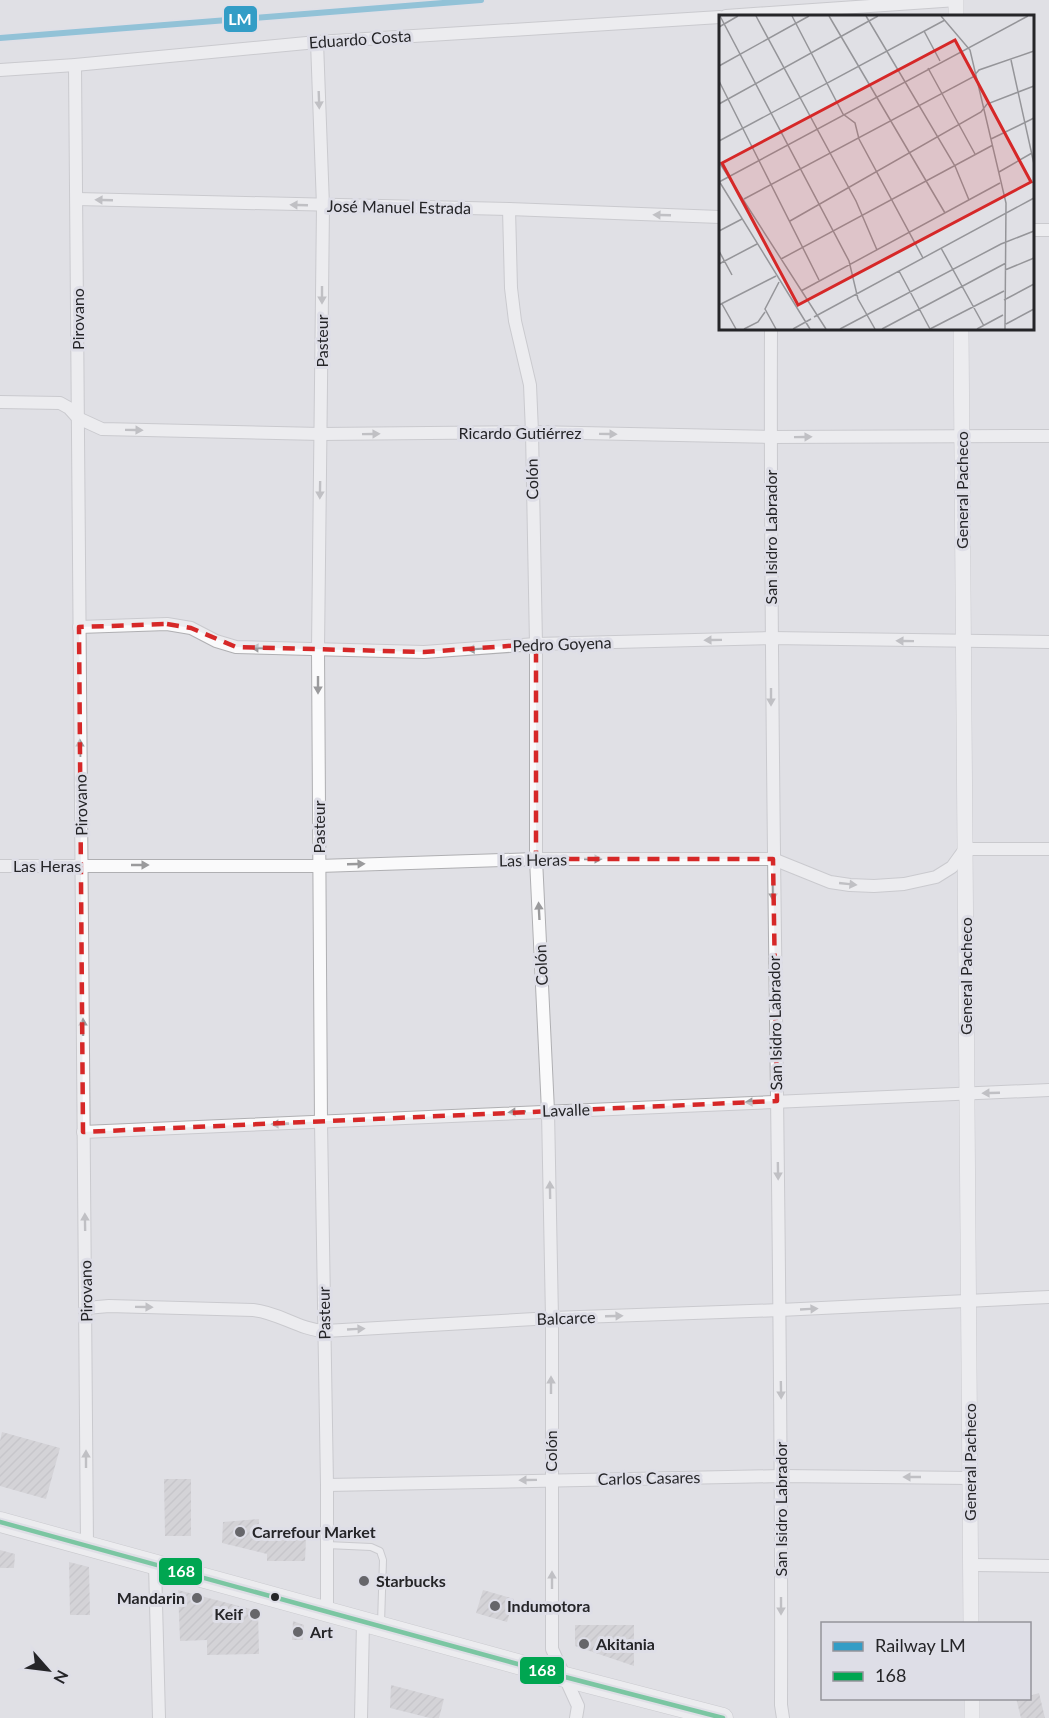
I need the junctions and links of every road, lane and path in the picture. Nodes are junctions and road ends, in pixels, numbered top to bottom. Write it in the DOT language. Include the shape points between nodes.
graph roads {
  1 [pos="956,0"];
  2 [pos="776,15"];
  3 [pos="719,17"];
  4 [pos="317,42"];
  5 [pos="75,65"];
  6 [pos="0,70"];
  7 [pos="77,199"];
  8 [pos="323,206"];
  9 [pos="509,209"];
  10 [pos="719,217"];
  11 [pos="771,330"];
  12 [pos="961,330"];
  13 [pos="0,402"];
  14 [pos="78,418"];
  15 [pos="532,432"];
  16 [pos="321,434"];
  17 [pos="962,435"];
  18 [pos="1049,436"];
  19 [pos="771,437"];
  20 [pos="79,627"];
  21 [pos="771,638"];
  22 [pos="963,642"];
  23 [pos="1049,642"];
  24 [pos="536,644"];
  25 [pos="318,650"];
  26 [pos="965,849"];
  27 [pos="1049,849"];
  28 [pos="536,859"];
  29 [pos="773,859"];
  30 [pos="81,865"];
  31 [pos="0,866"];
  32 [pos="319,866"];
  33 [pos="1049,1090"];
  34 [pos="967,1094"];
  35 [pos="777,1101"];
  36 [pos="548,1111"];
  37 [pos="321,1123"];
  38 [pos="83,1132"];
  39 [pos="1049,1297"];
  40 [pos="969,1302"];
  41 [pos="86,1308"];
  42 [pos="780,1310"];
  43 [pos="552,1318"];
  44 [pos="324,1330"];
  45 [pos="782,1476"];
  46 [pos="970,1478"];
  47 [pos="551,1480"];
  48 [pos="327,1485"];
  49 [pos="0,1522"];
  50 [pos="87,1545"];
  51 [pos="327,1545"];
  52 [pos="155,1565"];
  53 [pos="971,1565"];
  54 [pos="1049,1566"];
  55 [pos="327,1612"];
  56 [pos="971,1622"];
  57 [pos="372,1624"];
  58 [pos="565,1677"];
  59 [pos="972,1700"];
  60 [pos="159,1718"];
  61 [pos="361,1718"];
  62 [pos="576,1718"];
  63 [pos="723,1718"];
  64 [pos="783,1718"];
  65 [pos="972,1718"];
  1 -- 2 [label="street"];
  3 -- 4 [label="street, Eduardo Costa"];
  4 -- 5 [label="street, Eduardo Costa"];
  4 -- 8 [label="street, Pasteur, one-way"];
  5 -- 6 [label="street, Eduardo Costa"];
  5 -- 7 [label="street, Pirovano"];
  8 -- 7 [label="street, José Manuel Estrada, one-way"];
  7 -- 14 [label="street, Pirovano"];
  8 -- 9 [label="street, José Manuel Estrada"];
  8 -- 16 [label="street, Pasteur, one-way"];
  10 -- 9 [label="street, José Manuel Estrada, one-way"];
  9 -- 15 [label="street, Colón" via="511,288 530,385"];
  11 -- 19 [label="street, San Isidro Labrador"];
  12 -- 17 [label="street, General Pacheco"];
  13 -- 14 [label="street, Ricardo Gutiérrez" via="60,404"];
  14 -- 16 [label="street, Ricardo Gutiérrez, one-way" via="102,429"];
  14 -- 20 [label="street, Pirovano"];
  16 -- 15 [label="street, Ricardo Gutiérrez, one-way"];
  15 -- 19 [label="street, Ricardo Gutiérrez, one-way"];
  15 -- 24 [label="street, Colón"];
  16 -- 25 [label="street, Pasteur, one-way"];
  17 -- 18 [label="street, Ricardo Gutiérrez"];
  19 -- 17 [label="street, Ricardo Gutiérrez, one-way"];
  17 -- 22 [label="street, General Pacheco"];
  19 -- 21 [label="street, San Isidro Labrador"];
  25 -- 20 [label="street, Pedro Goyena, one-way" via="236,647 191,628 167,624"];
  30 -- 20 [label="street, Pirovano, one-way"];
  22 -- 21 [label="street, Pedro Goyena, one-way"];
  21 -- 24 [label="street, Pedro Goyena, one-way"];
  21 -- 29 [label="street, San Isidro Labrador, one-way"];
  22 -- 23 [label="street, Pedro Goyena"];
  22 -- 26 [label="street, General Pacheco"];
  24 -- 25 [label="street, Pedro Goyena, one-way" via="424,652"];
  24 -- 28 [label="street, Colón"];
  25 -- 32 [label="street, Pasteur, one-way"];
  26 -- 27 [label="street"];
  29 -- 26 [label="street, Las Heras, one-way" via="830,882 904,884 936,877 952,867"];
  26 -- 34 [label="street, General Pacheco"];
  28 -- 29 [label="street, Las Heras, one-way"];
  32 -- 28 [label="street, Las Heras, one-way"];
  36 -- 28 [label="street, Colón, one-way"];
  29 -- 35 [label="street, San Isidro Labrador, one-way"];
  30 -- 31 [label="street, Las Heras"];
  30 -- 32 [label="street, Las Heras, one-way"];
  38 -- 30 [label="street, Pirovano, one-way"];
  32 -- 37 [label="street, Pasteur"];
  33 -- 34 [label="street, Lavalle, one-way"];
  34 -- 35 [label="street, Lavalle"];
  34 -- 40 [label="street, General Pacheco"];
  35 -- 36 [label="street, Lavalle, one-way"];
  35 -- 42 [label="street, San Isidro Labrador, one-way"];
  36 -- 37 [label="street, Lavalle, one-way"];
  43 -- 36 [label="street, Colón, one-way"];
  37 -- 38 [label="street, Lavalle, one-way"];
  37 -- 44 [label="street, Pasteur"];
  41 -- 38 [label="street, Pirovano, one-way"];
  39 -- 40 [label="street, Balcarce"];
  42 -- 40 [label="street, Balcarce, one-way"];
  40 -- 46 [label="street, General Pacheco"];
  41 -- 44 [label="street, Balcarce, one-way" via="267,1311"];
  50 -- 41 [label="street, Pirovano, one-way"];
  43 -- 42 [label="street, Balcarce, one-way"];
  42 -- 45 [label="street, San Isidro Labrador, one-way"];
  44 -- 43 [label="street, Balcarce, one-way"];
  47 -- 43 [label="street, Colón, one-way"];
  44 -- 48 [label="street, Pasteur"];
  46 -- 45 [label="street, Carlos Casares, one-way"];
  45 -- 47 [label="street, Carlos Casares"];
  45 -- 64 [label="street, San Isidro Labrador, one-way"];
  46 -- 53 [label="street, General Pacheco"];
  47 -- 48 [label="street, Carlos Casares, one-way"];
  58 -- 47 [label="street, Colón, one-way" via="552,1649"];
  48 -- 51 [label="street, Pasteur"];
  49 -- 50 [label="main road"];
  50 -- 52 [label="main road"];
  51 -- 55 [label="street, Pasteur"];
  51 -- 57 [label="lane" via="380,1551 383,1560"];
  52 -- 55 [label="main road"];
  52 -- 60 [label="street"];
  53 -- 54 [label="street"];
  53 -- 56 [label="street, General Pacheco"];
  55 -- 57 [label="main road"];
  57 -- 58 [label="main road"];
  57 -- 61 [label="street"];
  58 -- 62 [label="street, Colón" via="578,1706"];
  58 -- 63 [label="main road"];
  59 -- 65 [label="street"];
}
